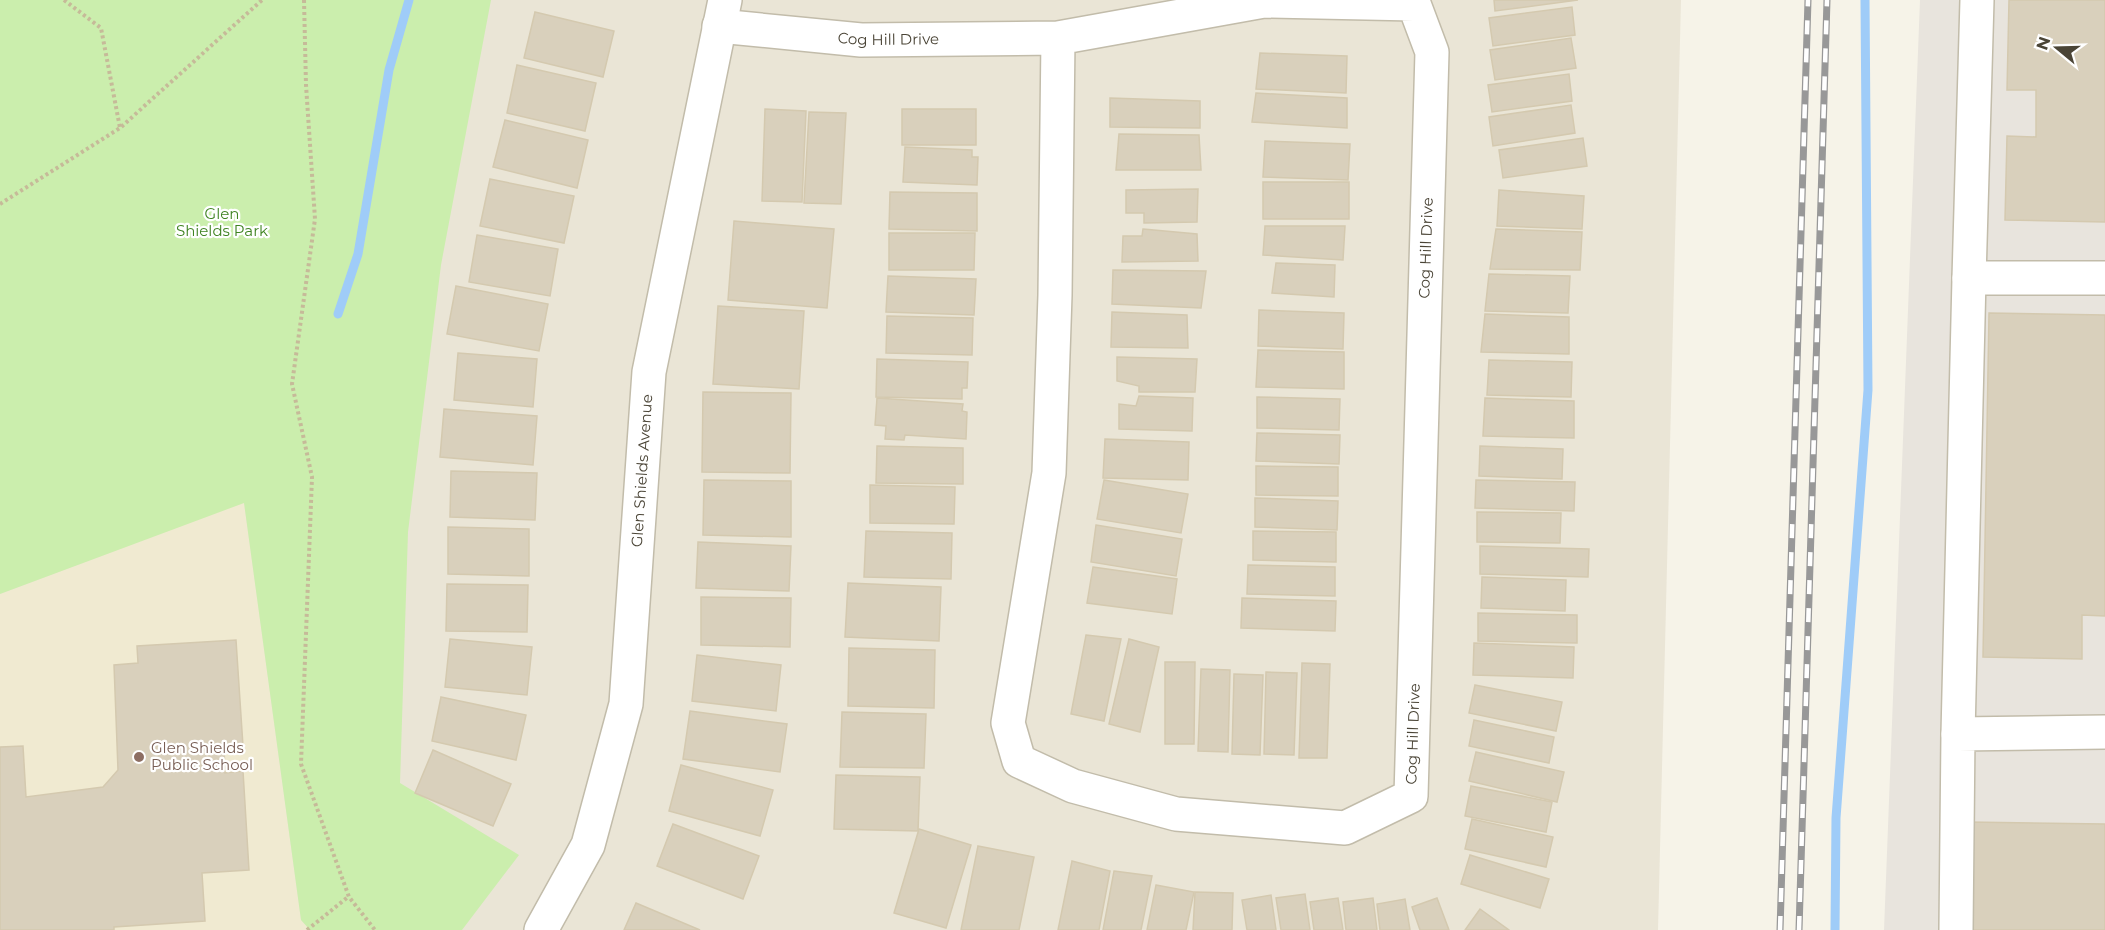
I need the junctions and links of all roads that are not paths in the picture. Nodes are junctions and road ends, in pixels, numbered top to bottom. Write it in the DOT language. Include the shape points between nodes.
graph roads {
  1 [pos="1977,0"];
  2 [pos="722,13"];
  3 [pos="1058,38"];
  4 [pos="1970,278"];
  5 [pos="2105,278"];
  6 [pos="2105,732"];
  7 [pos="1958,734"];
  8 [pos="541,930"];
  9 [pos="1956,930"];
  1 -- 4 [label="street"];
  2 -- 3 [label="street, Cog Hill Drive" via="861,40"];
  2 -- 8 [label="street, Glen Shields Avenue" via="649,372 627,704 588,845"];
  3 -- 3 [label="street, Cog Hill Drive" via="1264,1 1414,4 1432,52 1411,796 1345,828 1176,814 1073,786 1019,761 1008,723 1048,473"];
  4 -- 5 [label="street"];
  4 -- 7 [label="street"];
  6 -- 7 [label="street"];
  7 -- 9 [label="street"];
}
